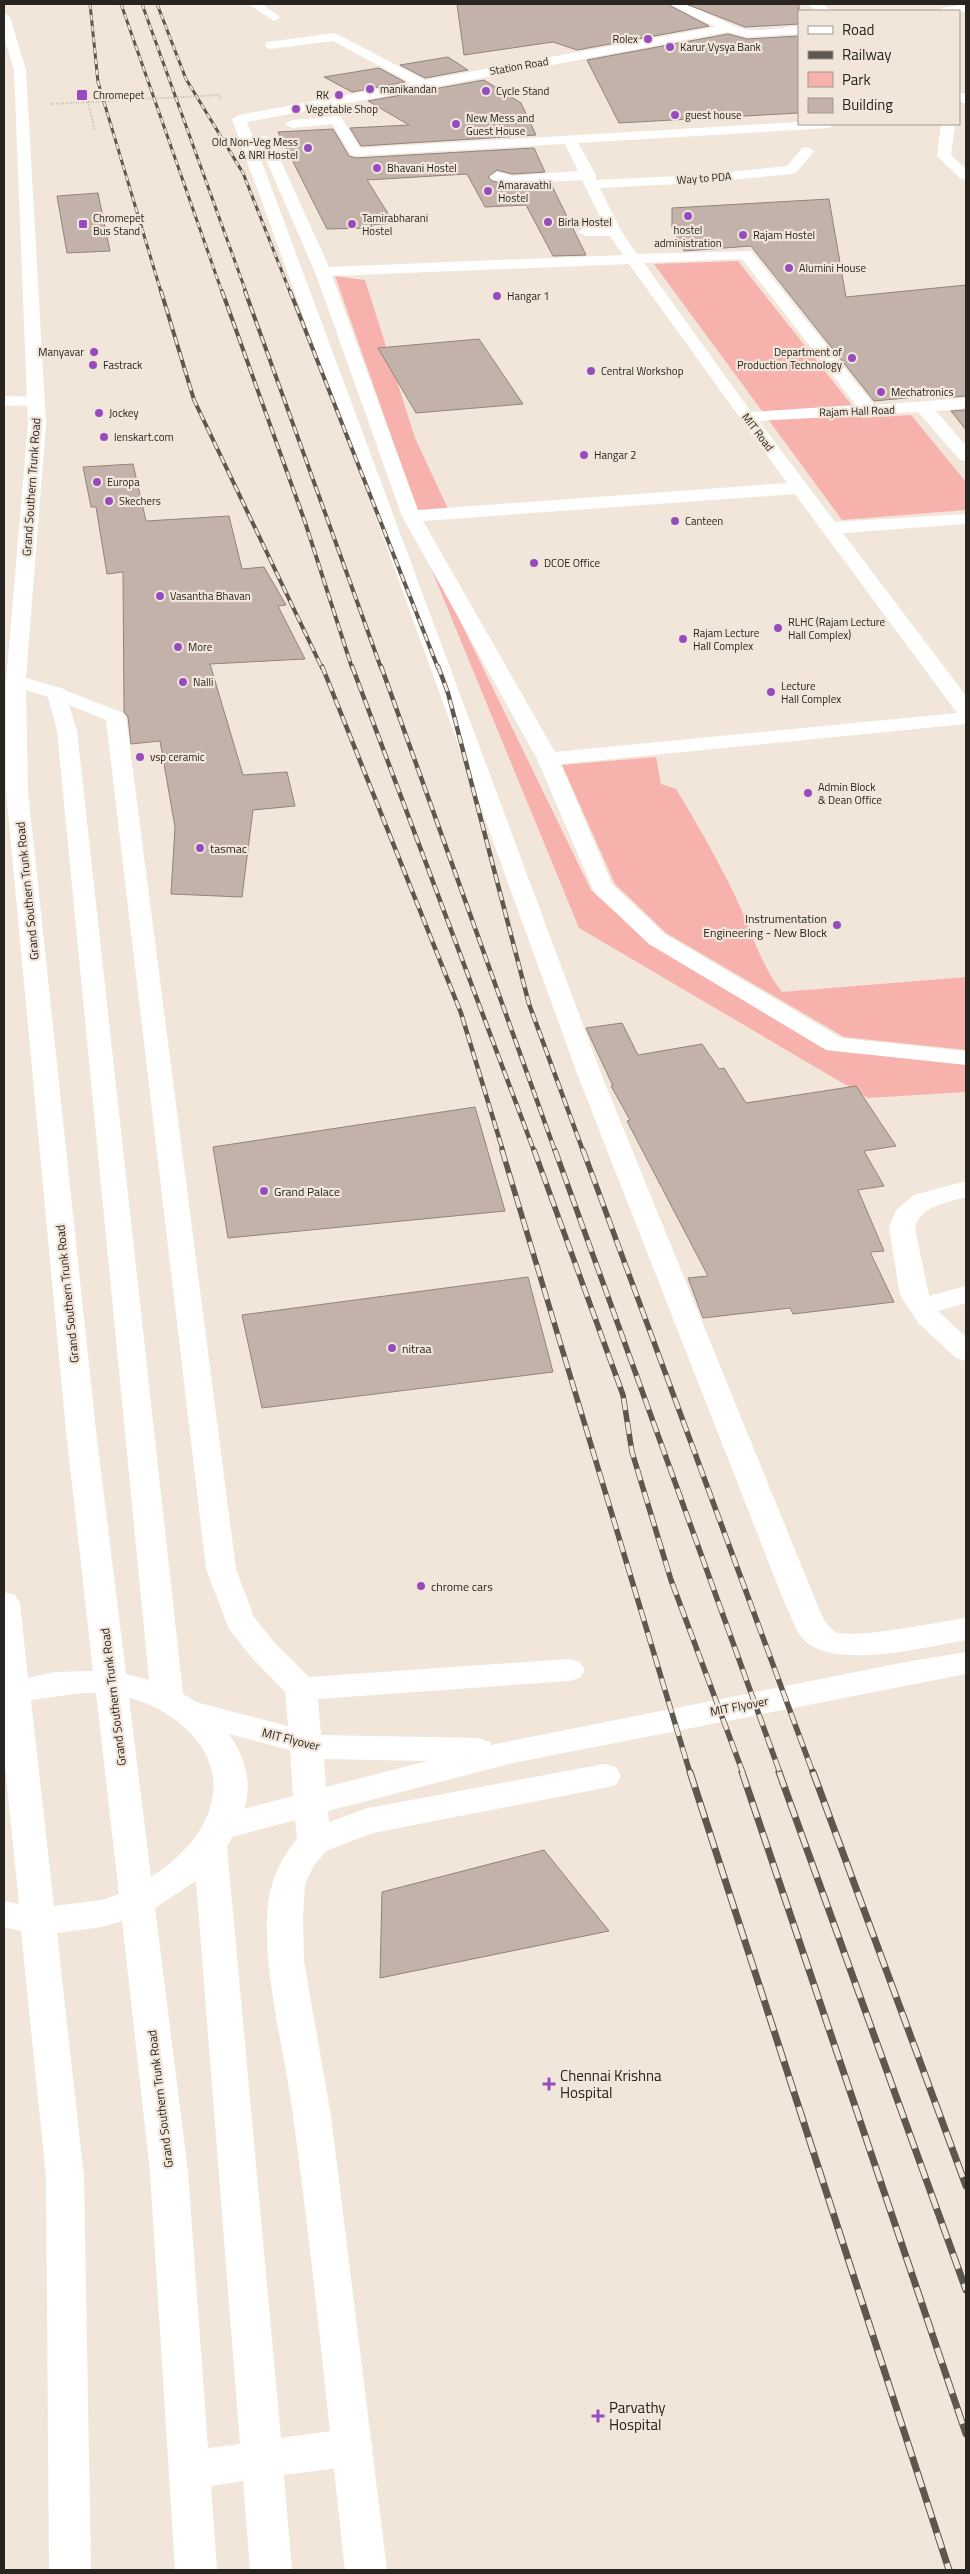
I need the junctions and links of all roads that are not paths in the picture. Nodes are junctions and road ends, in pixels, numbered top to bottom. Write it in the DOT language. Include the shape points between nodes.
graph roads {
  1 [pos="254,4"];
  2 [pos="675,4"];
  3 [pos="812,4"];
  4 [pos="966,8"];
  5 [pos="825,10"];
  6 [pos="953,10"];
  7 [pos="274,16"];
  8 [pos="4,17"];
  9 [pos="728,28"];
  10 [pos="798,30"];
  11 [pos="272,45"];
  12 [pos="422,84"];
  13 [pos="247,125"];
  14 [pos="814,125"];
  15 [pos="948,125"];
  16 [pos="570,140"];
  17 [pos="504,143"];
  18 [pos="807,152"];
  19 [pos="497,176"];
  20 [pos="966,176"];
  21 [pos="527,179"];
  22 [pos="590,180"];
  23 [pos="614,231"];
  24 [pos="585,232"];
  25 [pos="634,260"];
  26 [pos="323,272"];
  27 [pos="4,401"];
  28 [pos="35,401"];
  29 [pos="966,403"];
  30 [pos="923,407"];
  31 [pos="868,409"];
  32 [pos="747,417"];
  33 [pos="966,456"];
  34 [pos="799,488"];
  35 [pos="411,516"];
  36 [pos="966,519"];
  37 [pos="830,528"];
  38 [pos="16,681"];
  39 [pos="57,693"];
  40 [pos="966,710"];
  41 [pos="966,718"];
  42 [pos="548,759"];
  43 [pos="966,1058"];
  44 [pos="966,1189"];
  45 [pos="966,1294"];
  46 [pos="922,1307"];
  47 [pos="966,1352"];
  48 [pos="4,1602"];
  49 [pos="966,1629"];
  50 [pos="966,1663"];
  51 [pos="569,1670"];
  52 [pos="301,1690"];
  53 [pos="4,1697"];
  54 [pos="180,1705"];
  55 [pos="513,1751"];
  56 [pos="604,1776"];
  57 [pos="215,1837"];
  58 [pos="314,1842"];
  59 [pos="4,1914"];
  60 [pos="352,2448"];
  61 [pos="189,2470"];
  62 [pos="70,2570"];
  63 [pos="196,2570"];
  64 [pos="271,2570"];
  65 [pos="366,2570"];
  1 -- 7 [label="street"];
  2 -- 9 [label="street"];
  3 -- 5 [label="street"];
  4 -- 6 [label="street"];
  8 -- 28 [label="street, Grand Southern Trunk Road" via="20,70"];
  9 -- 10 [label="street, Station Road" via="747,33"];
  9 -- 12 [label="street, Station Road"];
  11 -- 12 [label="street" via="335,38"];
  12 -- 13 [label="street, Station Road"];
  13 -- 17 [label="street" via="336,120 356,152"];
  13 -- 26 [label="street"];
  13 -- 49 [label="street" via="590,1076 801,1604 815,1633 832,1644 872,1644"];
  14 -- 16 [label="street"];
  15 -- 20 [label="street" via="944,156"];
  16 -- 17 [label="street"];
  16 -- 22 [label="street, MIT Road"];
  17 -- 21 [label="street"];
  18 -- 22 [label="street, Way to PDA" via="791,170 700,179"];
  19 -- 21 [label="street, Way to PDA"];
  21 -- 22 [label="street, Way to PDA"];
  22 -- 23 [label="street, MIT Road"];
  23 -- 24 [label="street"];
  23 -- 25 [label="street, MIT Road"];
  25 -- 26 [label="street"];
  25 -- 31 [label="street" via="746,254"];
  25 -- 32 [label="street, MIT Road"];
  26 -- 35 [label="street"];
  27 -- 28 [label="street"];
  28 -- 38 [label="street, Grand Southern Trunk Road" via="37,424"];
  29 -- 30 [label="street, Rajam Hall Road"];
  30 -- 31 [label="street, Rajam Hall Road"];
  30 -- 33 [label="street"];
  31 -- 32 [label="street, Rajam Hall Road"];
  32 -- 34 [label="street, MIT Road"];
  34 -- 35 [label="street"];
  34 -- 37 [label="street, MIT Road"];
  35 -- 42 [label="street"];
  36 -- 37 [label="street"];
  37 -- 40 [label="street, MIT Road"];
  38 -- 39 [label="street"];
  38 -- 61 [label="street, Grand Southern Trunk Road" via="17,791 81,1432 169,2172"];
  39 -- 52 [label="street" via="116,717 221,1569 240,1621"];
  39 -- 54 [label="street" via="66,731"];
  41 -- 42 [label="street"];
  42 -- 43 [label="street" via="602,887 657,938 835,1045"];
  44 -- 46 [label="street" via="923,1201 905,1216 902,1228 914,1294"];
  45 -- 46 [label="street"];
  46 -- 47 [label="street" via="929,1318"];
  48 -- 62 [label="street" via="65,2177"];
  50 -- 55 [label="street, MIT Flyover"];
  51 -- 52 [label="street"];
  52 -- 58 [label="street"];
  53 -- 54 [label="street, MIT Flyover" via="24,1689 74,1681 123,1684"];
  54 -- 55 [label="street, MIT Flyover" via="322,1748"];
  54 -- 57 [label="street" via="214,1737 228,1765 230,1796"];
  55 -- 57 [label="street, MIT Flyover"];
  56 -- 58 [label="street" via="368,1821"];
  57 -- 59 [label="street" via="177,1880 131,1904 80,1918 26,1919"];
  57 -- 64 [label="street"];
  58 -- 60 [label="street" via="299,1860 288,1884 286,1961 312,2116"];
  60 -- 61 [label="street"];
  60 -- 65 [label="street"];
  61 -- 63 [label="street, Grand Southern Trunk Road"];
}
